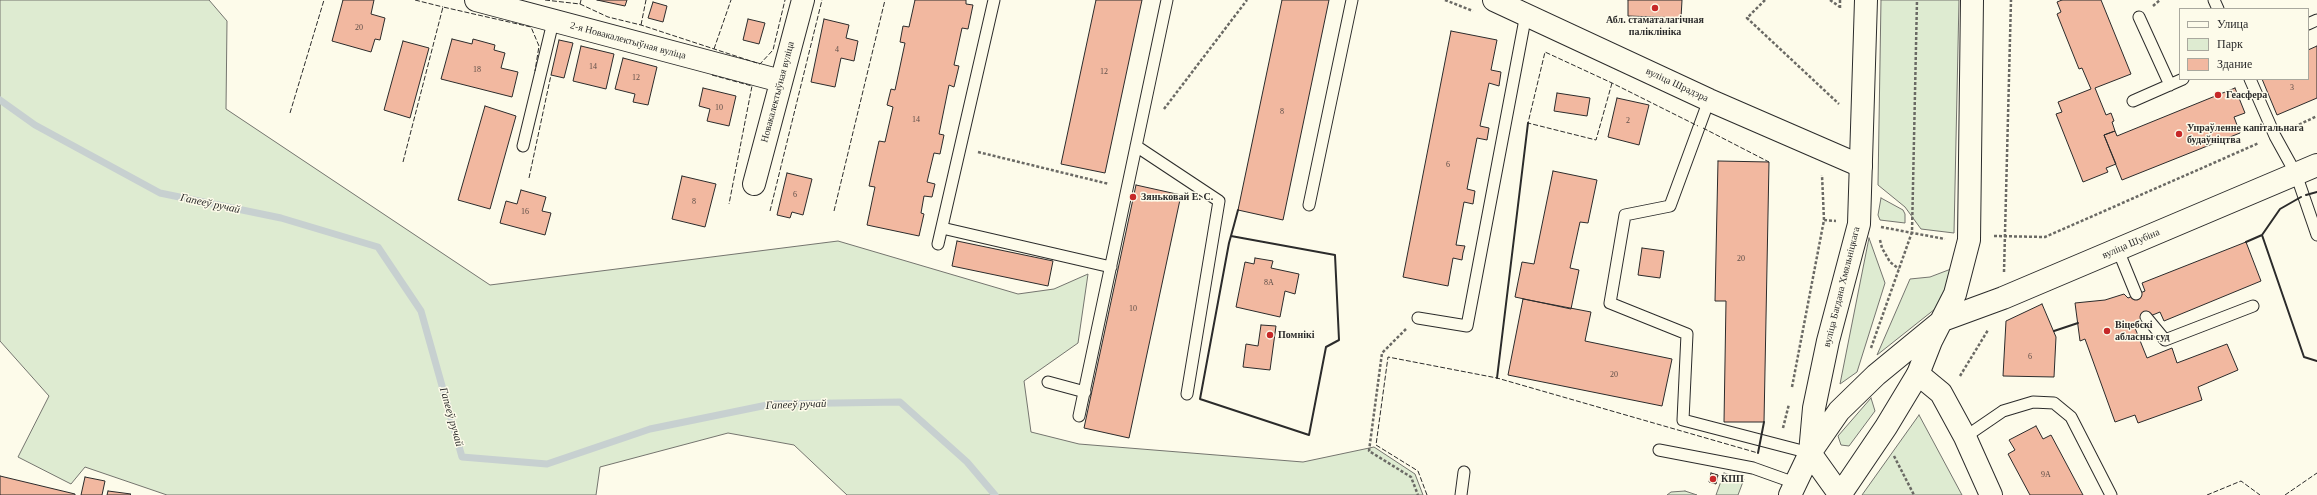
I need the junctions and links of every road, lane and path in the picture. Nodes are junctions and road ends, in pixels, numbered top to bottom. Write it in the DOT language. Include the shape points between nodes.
graph roads {
  1 [pos="476,0"];
  2 [pos="803,0"];
  3 [pos="994,0"];
  4 [pos="1167,0"];
  5 [pos="1247,0"];
  6 [pos="1352,0"];
  7 [pos="1494,0"];
  8 [pos="1765,0"];
  9 [pos="1830,0"];
  10 [pos="1840,0"];
  11 [pos="1866,0"];
  12 [pos="1917,0"];
  13 [pos="1972,0"];
  14 [pos="2011,0"];
  15 [pos="1840,7"];
  16 [pos="1526,14"];
  17 [pos="1840,15"];
  18 [pos="2140,16"];
  19 [pos="553,22"];
  20 [pos="2181,80"];
  21 [pos="2250,80"];
  22 [pos="781,81"];
  23 [pos="2170,85"];
  24 [pos="1839,97"];
  25 [pos="1709,100"];
  26 [pos="2133,101"];
  27 [pos="1839,104"];
  28 [pos="1839,110"];
  29 [pos="1160,114"];
  30 [pos="2317,116"];
  31 [pos="2275,136"];
  32 [pos="523,146"];
  33 [pos="1136,146"];
  34 [pos="961,148"];
  35 [pos="1830,152"];
  36 [pos="2317,165"];
  37 [pos="1861,166"];
  38 [pos="2296,174"];
  39 [pos="754,184"];
  40 [pos="1127,188"];
  41 [pos="1309,205"];
  42 [pos="1877,227"];
  43 [pos="1881,227"];
  44 [pos="942,228"];
  45 [pos="1880,231"];
  46 [pos="1912,232"];
  47 [pos="2006,235"];
  48 [pos="2317,235"];
  49 [pos="1880,236"];
  50 [pos="1994,236"];
  51 [pos="1947,240"];
  52 [pos="938,244"];
  53 [pos="2118,250"];
  54 [pos="1110,267"];
  55 [pos="1899,269"];
  56 [pos="2004,272"];
  57 [pos="2136,294"];
  58 [pos="2253,306"];
  59 [pos="1418,318"];
  60 [pos="2146,318"];
  61 [pos="1943,320"];
  62 [pos="1990,326"];
  63 [pos="1870,352"];
  64 [pos="1918,374"];
  65 [pos="1960,376"];
  66 [pos="1048,382"];
  67 [pos="1792,390"];
  68 [pos="1084,392"];
  69 [pos="1187,394"];
  70 [pos="1790,398"];
  71 [pos="1079,416"];
  72 [pos="1965,436"];
  73 [pos="1778,444"];
  74 [pos="1659,450"];
  75 [pos="1810,453"];
  76 [pos="1893,455"];
  77 [pos="1464,472"];
  78 [pos="1792,489"];
  79 [pos="1418,495"];
  80 [pos="1461,495"];
  81 [pos="1840,495"];
  82 [pos="1914,495"];
  83 [pos="1991,495"];
  84 [pos="2111,495"];
  1 -- 19 [label="street, 2-я Новакалектыўная вуліца"];
  2 -- 22 [label="street, Новакалектыўная вуліца"];
  3 -- 34 [label="lane"];
  4 -- 33 [label="lane"];
  5 -- 29 [label="path"];
  6 -- 41 [label="lane"];
  7 -- 16 [label="street, вуліца Шрадэра"];
  8 -- 27 [label="path" via="1747,18"];
  9 -- 15 [label="path"];
  10 -- 15 [label="path"];
  11 -- 37 [label="street, вуліца Багдана Хмяльніцкага"];
  12 -- 46 [label="path"];
  13 -- 61 [label="street" via="1969,240 1955,294"];
  14 -- 47 [label="path"];
  15 -- 17 [label="path"];
  16 -- 25 [label="street, вуліца Шрадэра"];
  16 -- 59 [label="lane" via="1466,326"];
  18 -- 23 [label="lane"];
  19 -- 22 [label="street, 2-я Новакалектыўная вуліца"];
  19 -- 32 [label="lane"];
  20 -- 23 [label="lane"];
  21 -- 31 [label="lane"];
  22 -- 39 [label="street, Новакалектыўная вуліца"];
  23 -- 26 [label="lane"];
  24 -- 27 [label="path"];
  25 -- 35 [label="street, вуліца Шрадэра"];
  25 -- 73 [label="lane" via="1670,206 1625,215 1610,303 1687,334 1683,420"];
  27 -- 28 [label="path"];
  30 -- 31 [label="path"];
  31 -- 38 [label="lane"];
  31 -- 47 [label="path" via="2045,237"];
  33 -- 40 [label="lane"];
  33 -- 69 [label="lane" via="1219,201"];
  34 -- 40 [label="path"];
  34 -- 44 [label="lane"];
  35 -- 37 [label="street, вуліца Шрадэра"];
  35 -- 67 [label="path" via="1822,173 1824,220"];
  36 -- 38 [label="street, вуліца Шубіна"];
  37 -- 75 [label="street, вуліца Багдана Хмяльніцкага" via="1859,224 1826,348 1814,408"];
  38 -- 48 [label="lane"];
  38 -- 53 [label="street, вуліца Шубіна"];
  40 -- 54 [label="lane"];
  42 -- 43 [label="path"];
  43 -- 45 [label="path"];
  43 -- 46 [label="path"];
  44 -- 52 [label="lane"];
  44 -- 54 [label="lane"];
  46 -- 51 [label="path"];
  46 -- 55 [label="path"];
  47 -- 50 [label="path"];
  47 -- 56 [label="path"];
  49 -- 55 [label="path" via="1882,248 1890,262"];
  53 -- 57 [label="lane"];
  53 -- 61 [label="street, вуліца Шубіна"];
  54 -- 68 [label="lane"];
  55 -- 63 [label="path"];
  58 -- 60 [label="lane" via="2165,340"];
  59 -- 79 [label="path" via="1382,353 1369,451 1411,477"];
  61 -- 64 [label="street" via="1931,341"];
  61 -- 75 [label="street" via="1876,375 1839,411"];
  62 -- 65 [label="path"];
  64 -- 72 [label="street" via="1941,393"];
  64 -- 81 [label="street"];
  66 -- 68 [label="lane"];
  68 -- 71 [label="lane"];
  70 -- 73 [label="path"];
  72 -- 83 [label="street"];
  72 -- 84 [label="lane" via="2003,411 2033,402 2054,403 2070,417"];
  73 -- 75 [label="lane"];
  74 -- 78 [label="lane" via="1753,468"];
  75 -- 78 [label="street"];
  75 -- 81 [label="street"];
  76 -- 82 [label="path"];
  77 -- 80 [label="lane"];
}
